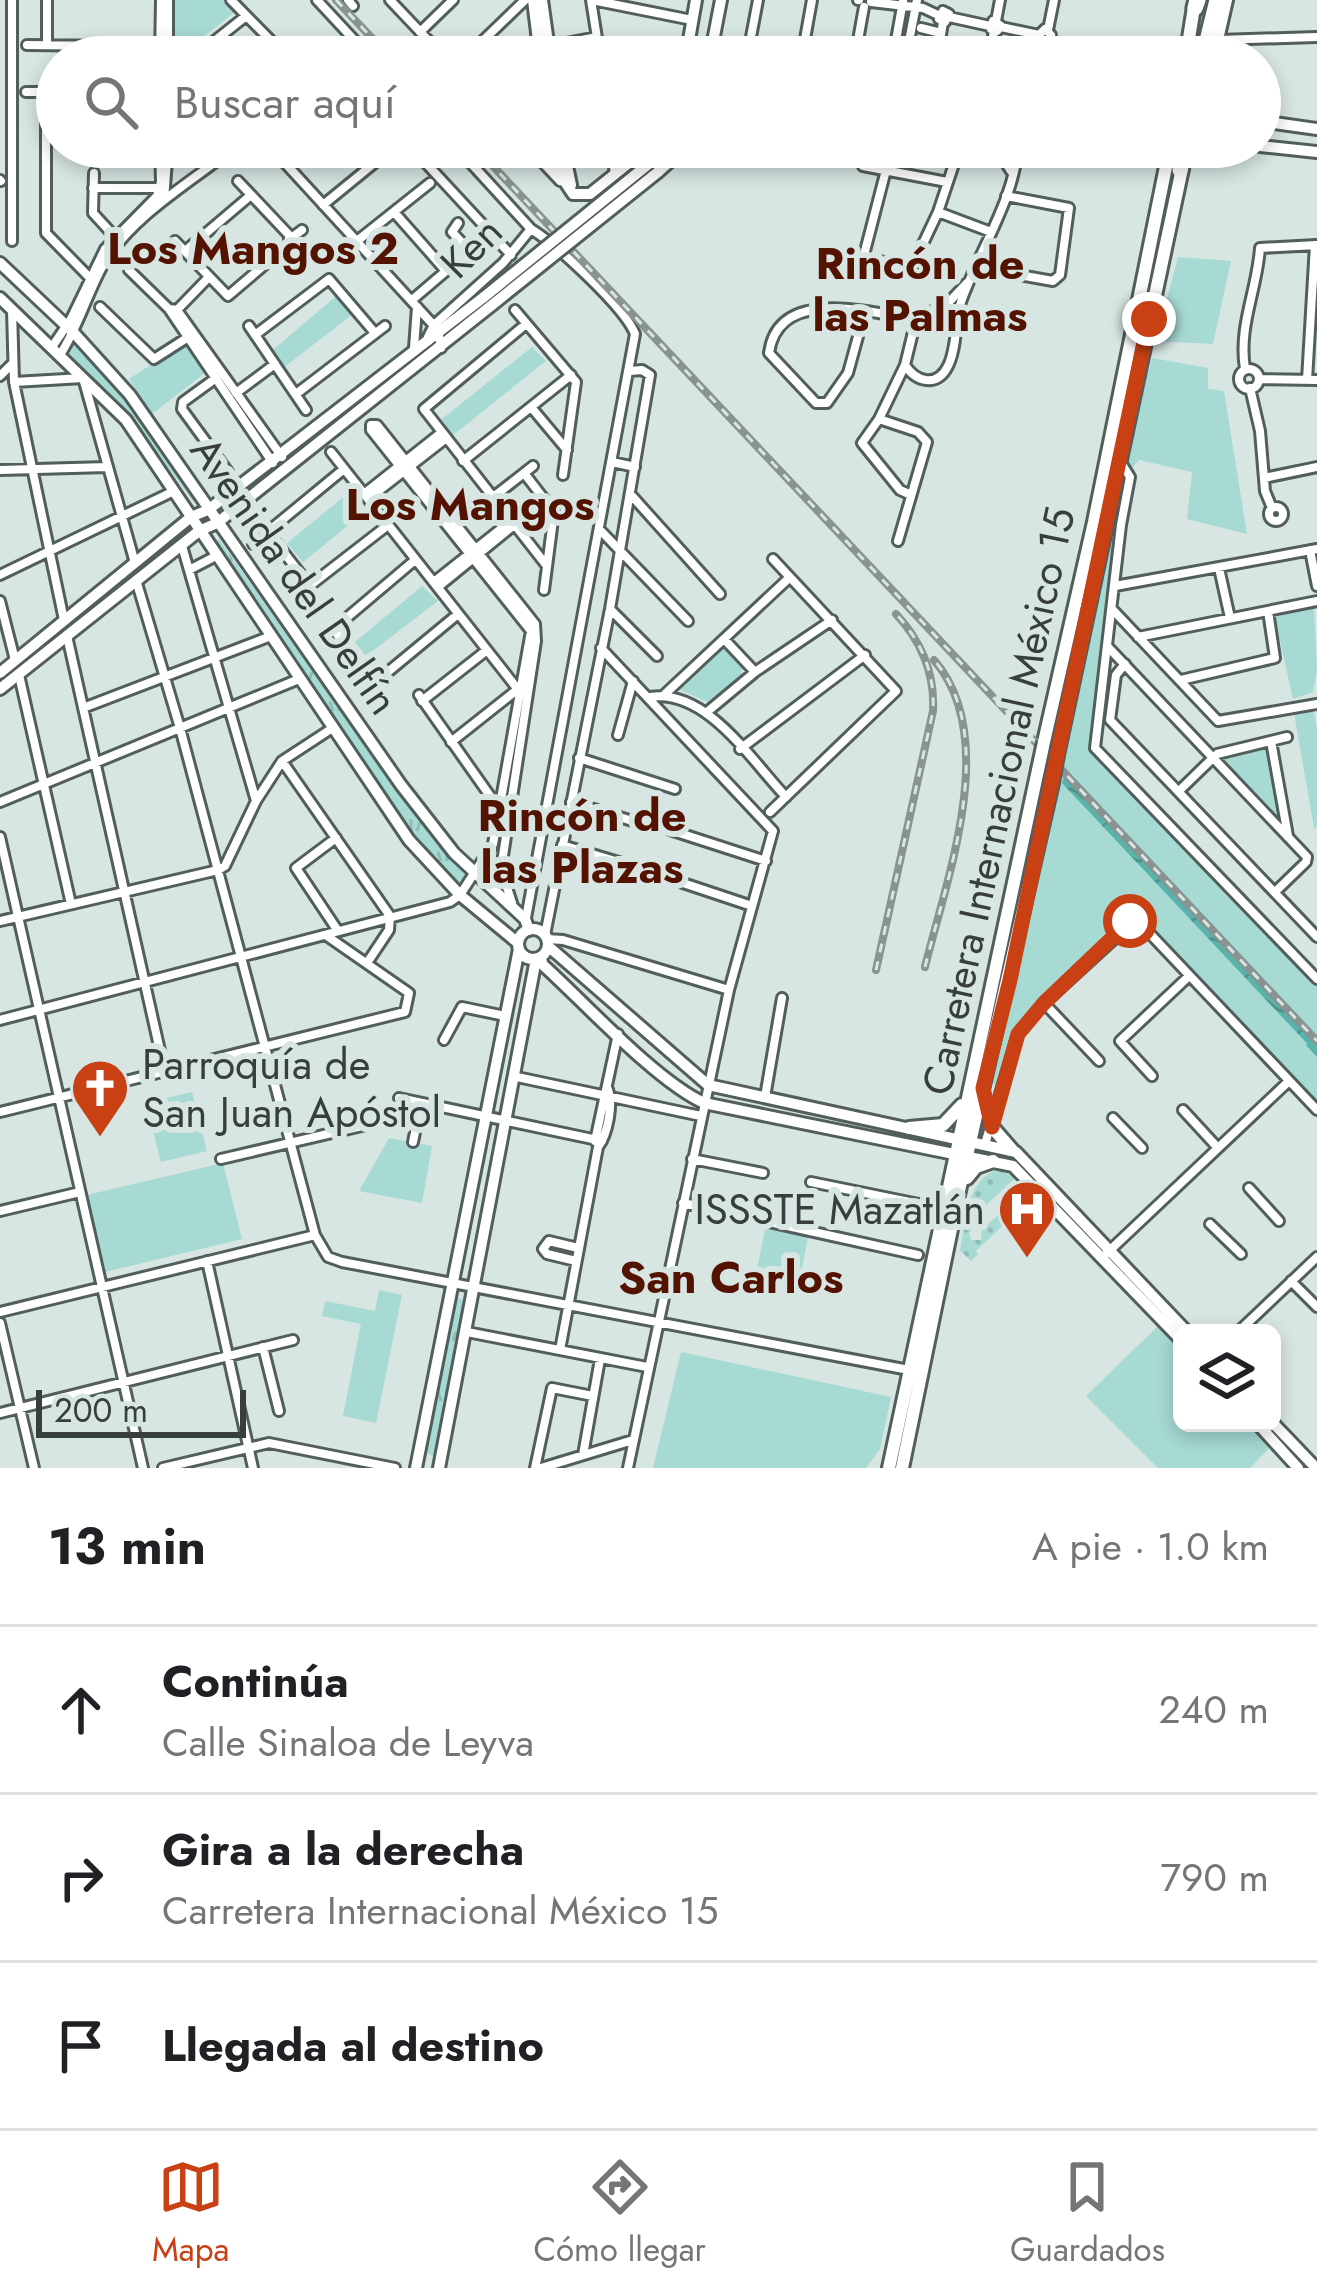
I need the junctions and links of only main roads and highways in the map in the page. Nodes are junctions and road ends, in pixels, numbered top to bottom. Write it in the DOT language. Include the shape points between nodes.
graph roads {
  1 [pos="1221,0"];
  2 [pos="1196,3"];
  3 [pos="1190,36"];
  4 [pos="1210,36"];
  5 [pos="1216,36"];
  6 [pos="1167,168"];
  7 [pos="1180,170"];
  8 [pos="983,1088"];
  9 [pos="967,1099"];
  10 [pos="909,1128"];
  11 [pos="971,1142"];
  12 [pos="1012,1150"];
  13 [pos="961,1156"];
  14 [pos="993,1161"];
  15 [pos="958,1196"];
  16 [pos="893,1449"];
  17 [pos="879,1468"];
  18 [pos="889,1468"];
  19 [pos="902,1468"];
  1 -- 4 [label="highway"];
  1 -- 5 [label="main road"];
  2 -- 3 [label="main road"];
  6 -- 9 [label="main road, Carretera Internacional México 15, bridge"];
  7 -- 8 [label="main road, Carretera Internacional México 15, bridge"];
  8 -- 11 [label="main road, Carretera Internacional México 15"];
  8 -- 12 [label="main road" via="992,1127"];
  9 -- 10 [label="main road" via="943,1125"];
  9 -- 11 [label="main road, Carretera Internacional México 15"];
  11 -- 13 [label="main road, Carretera Internacional México 15"];
  13 -- 15 [label="main road, Carretera Internacional México 15"];
  13 -- 16 [label="main road, Carretera Internacional México 15"];
  14 -- 15 [label="main road" via="971,1170"];
  15 -- 19 [label="main road, Carretera Internacional México 15"];
  16 -- 17 [label="main road"];
  16 -- 18 [label="main road, Carretera Internacional México 15"];
}
